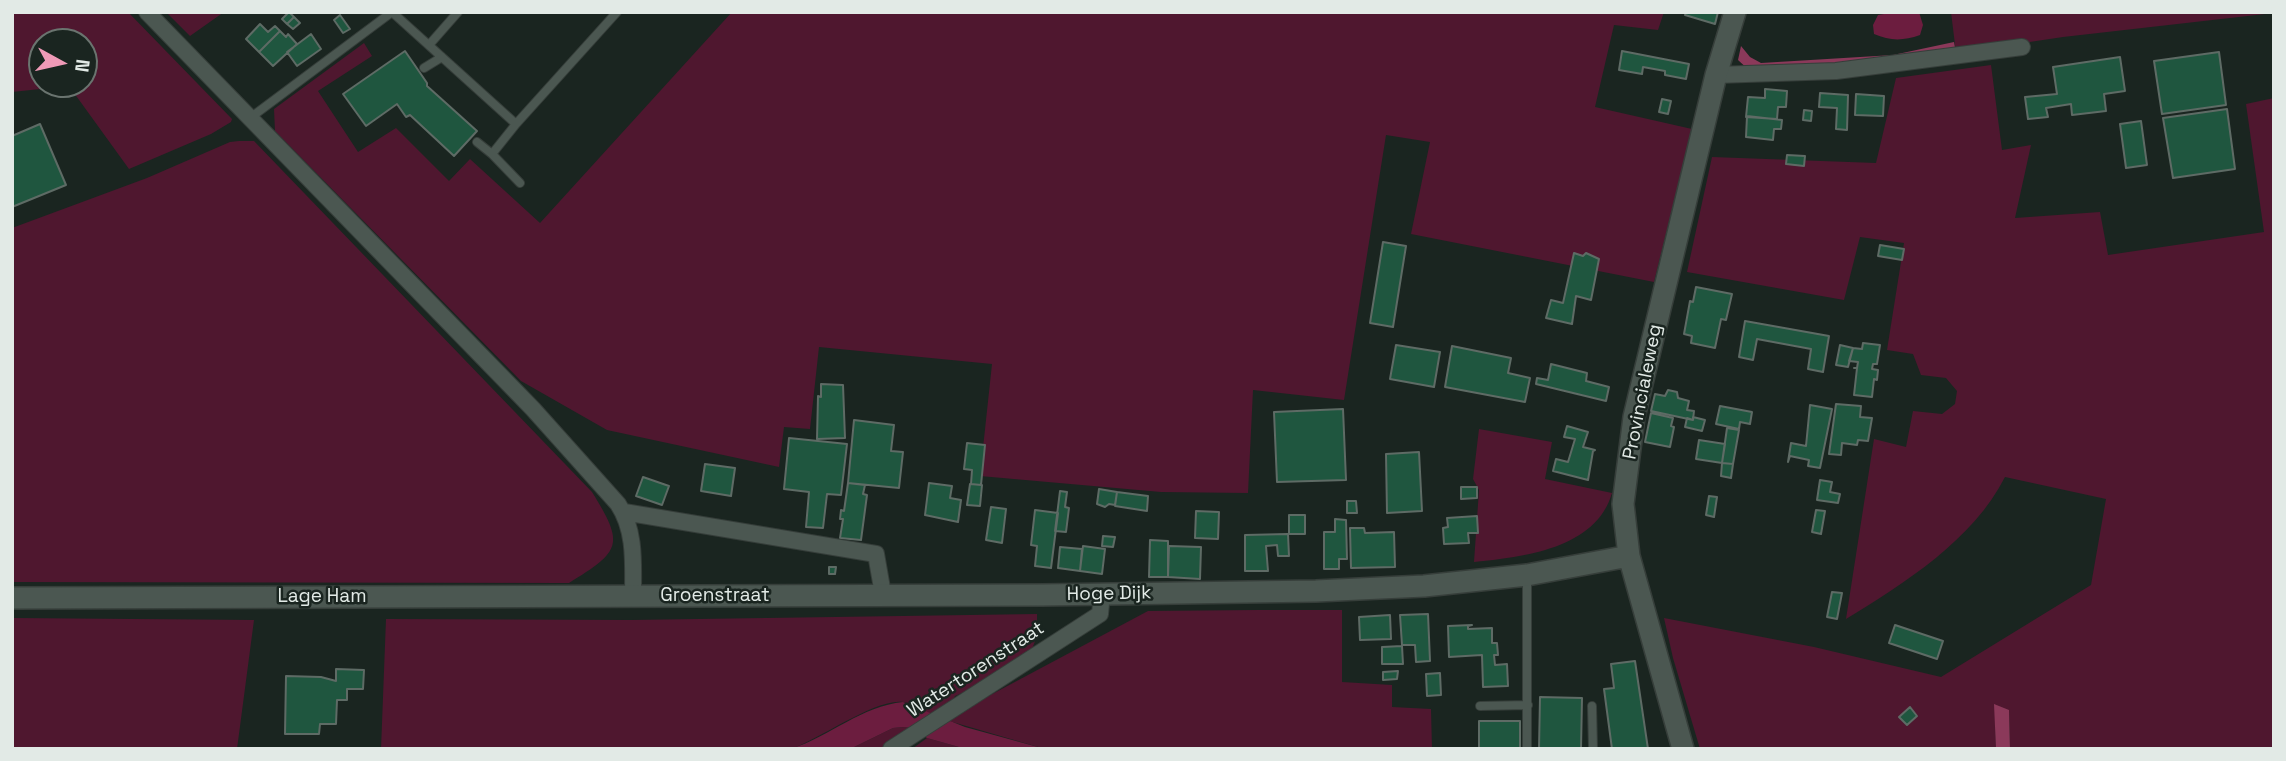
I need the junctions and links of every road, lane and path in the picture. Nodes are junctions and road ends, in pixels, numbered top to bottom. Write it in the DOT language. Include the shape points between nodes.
graph roads {
  1 [pos="147,12"];
  2 [pos="392,12"];
  3 [pos="458,12"];
  4 [pos="617,12"];
  5 [pos="1735,12"];
  6 [pos="429,45"];
  7 [pos="2022,47"];
  8 [pos="442,57"];
  9 [pos="424,68"];
  10 [pos="1716,75"];
  11 [pos="250,118"];
  12 [pos="516,124"];
  13 [pos="477,142"];
  14 [pos="492,154"];
  15 [pos="520,183"];
  16 [pos="624,512"];
  17 [pos="1629,556"];
  18 [pos="1527,575"];
  19 [pos="1102,593"];
  20 [pos="883,594"];
  21 [pos="633,596"];
  22 [pos="12,598"];
  23 [pos="1528,705"];
  24 [pos="1480,706"];
  25 [pos="1592,706"];
  26 [pos="891,749"];
  27 [pos="1527,749"];
  28 [pos="1592,749"];
  29 [pos="1684,749"];
  1 -- 11 [label="street"];
  2 -- 6 [label="lane"];
  2 -- 11 [label="lane"];
  3 -- 6 [label="lane"];
  4 -- 12 [label="lane"];
  5 -- 10 [label="street, Provincialeweg"];
  6 -- 8 [label="lane"];
  7 -- 10 [label="street" via="1836,71"];
  8 -- 9 [label="lane"];
  8 -- 12 [label="lane"];
  10 -- 17 [label="street, Provincialeweg" via="1634,417 1623,504"];
  11 -- 16 [label="street" via="533,409"];
  12 -- 14 [label="lane"];
  13 -- 14 [label="lane"];
  14 -- 15 [label="lane"];
  16 -- 20 [label="street" via="876,555"];
  16 -- 21 [label="street, Groenstraat" via="633,553"];
  17 -- 18 [label="street, Hoge Dijk"];
  17 -- 29 [label="street, Provincialeweg"];
  18 -- 19 [label="street, Hoge Dijk" via="1343,591"];
  18 -- 23 [label="lane"];
  19 -- 20 [label="street, Hoge Dijk"];
  19 -- 26 [label="street, Watertorenstraat" via="1100,614"];
  20 -- 21 [label="street, Groenstraat"];
  21 -- 22 [label="street, Lage Ham"];
  23 -- 24 [label="lane"];
  23 -- 27 [label="lane"];
  25 -- 28 [label="lane"];
}
